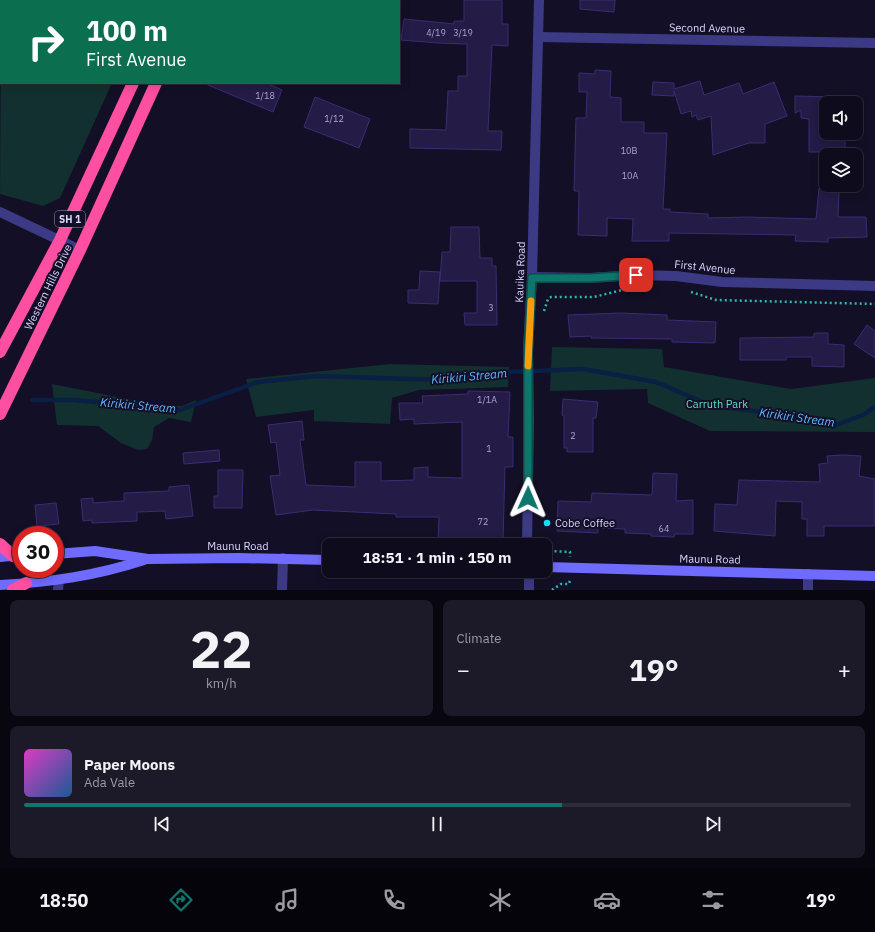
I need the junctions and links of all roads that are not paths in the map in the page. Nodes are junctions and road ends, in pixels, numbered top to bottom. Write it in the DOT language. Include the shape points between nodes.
graph roads {
  1 [pos="539,0"];
  2 [pos="538,36"];
  3 [pos="875,43"];
  4 [pos="133,84"];
  5 [pos="156,84"];
  6 [pos="0,212"];
  7 [pos="60,240"];
  8 [pos="80,250"];
  9 [pos="532,278"];
  10 [pos="875,286"];
  11 [pos="0,352"];
  12 [pos="0,414"];
  13 [pos="526,538"];
  14 [pos="0,544"];
  15 [pos="12,552"];
  16 [pos="64,553"];
  17 [pos="12,556"];
  18 [pos="0,557"];
  19 [pos="282,558"];
  20 [pos="148,559"];
  21 [pos="322,560"];
  22 [pos="552,567"];
  23 [pos="808,574"];
  24 [pos="875,576"];
  25 [pos="529,578"];
  26 [pos="26,583"];
  27 [pos="0,585"];
  28 [pos="59,585"];
  29 [pos="13,590"];
  30 [pos="282,590"];
  31 [pos="529,590"];
  32 [pos="808,590"];
  1 -- 2 [label="street, Kauika Road"];
  2 -- 3 [label="street, Second Avenue"];
  2 -- 9 [label="street, Kauika Road"];
  4 -- 7 [label="highway, Western Hills Drive / SH 1"];
  5 -- 8 [label="highway, Western Hills Drive / SH 1"];
  6 -- 7 [label="street"];
  7 -- 8 [label="street"];
  7 -- 11 [label="highway, Western Hills Drive / SH 1"];
  8 -- 12 [label="highway, Western Hills Drive / SH 1"];
  9 -- 10 [label="street, First Avenue" via="636,275 676,276 722,282"];
  9 -- 13 [label="street, Kauika Road" via="528,350"];
  14 -- 15 [label="highway"];
  16 -- 20 [label="main road, Maunu Road" via="95,551"];
  17 -- 18 [label="main road"];
  19 -- 20 [label="main road, Maunu Road"];
  19 -- 21 [label="main road, Maunu Road"];
  19 -- 30 [label="street"];
  20 -- 28 [label="main road, Maunu Road"];
  22 -- 23 [label="main road, Maunu Road"];
  23 -- 24 [label="main road, Maunu Road"];
  23 -- 32 [label="street"];
  25 -- 31 [label="street"];
  26 -- 27 [label="main road, Maunu Road"];
  26 -- 28 [label="main road, Maunu Road"];
  26 -- 29 [label="highway"];
}
